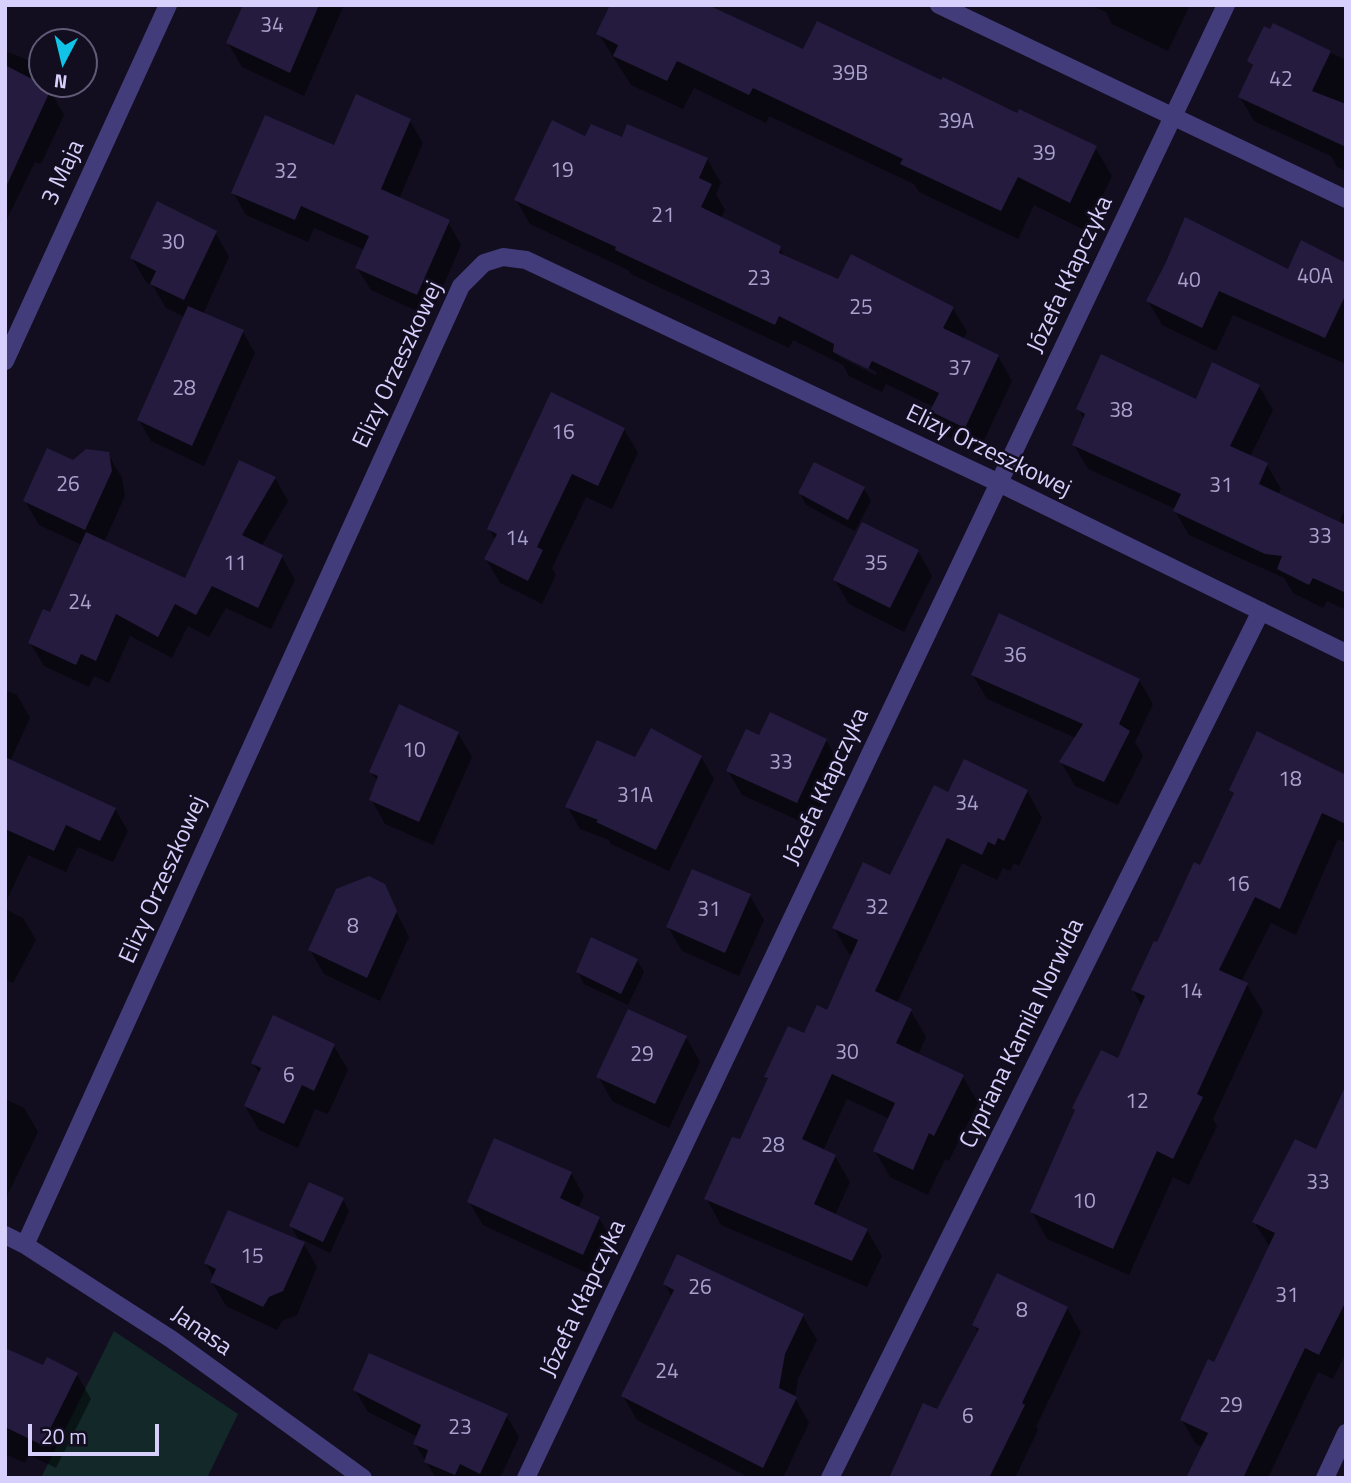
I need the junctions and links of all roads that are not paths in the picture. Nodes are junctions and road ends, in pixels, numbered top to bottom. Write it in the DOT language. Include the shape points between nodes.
graph roads {
  1 [pos="168,5"];
  2 [pos="939,5"];
  3 [pos="1226,5"];
  4 [pos="1173,117"];
  5 [pos="1346,199"];
  6 [pos="5,361"];
  7 [pos="999,483"];
  8 [pos="1261,611"];
  9 [pos="1346,653"];
  10 [pos="5,1235"];
  11 [pos="25,1244"];
  12 [pos="1346,1433"];
  13 [pos="363,1478"];
  14 [pos="526,1478"];
  15 [pos="830,1478"];
  16 [pos="1325,1478"];
  1 -- 6 [label="street, 3 Maja"];
  2 -- 4 [label="street"];
  3 -- 4 [label="street, Józefa Kłapczyka"];
  4 -- 5 [label="street"];
  4 -- 7 [label="street, Józefa Kłapczyka"];
  7 -- 8 [label="street, Elizy Orzeszkowej"];
  7 -- 11 [label="street, Elizy Orzeszkowej" via="526,260 503,257 484,263 461,286"];
  7 -- 14 [label="street, Józefa Kłapczyka"];
  8 -- 9 [label="street, Elizy Orzeszkowej"];
  8 -- 15 [label="street, Cypriana Kamila Norwida"];
  10 -- 11 [label="street, Janasa"];
  11 -- 13 [label="street, Janasa" via="171,1339"];
  12 -- 16 [label="street"];
}
